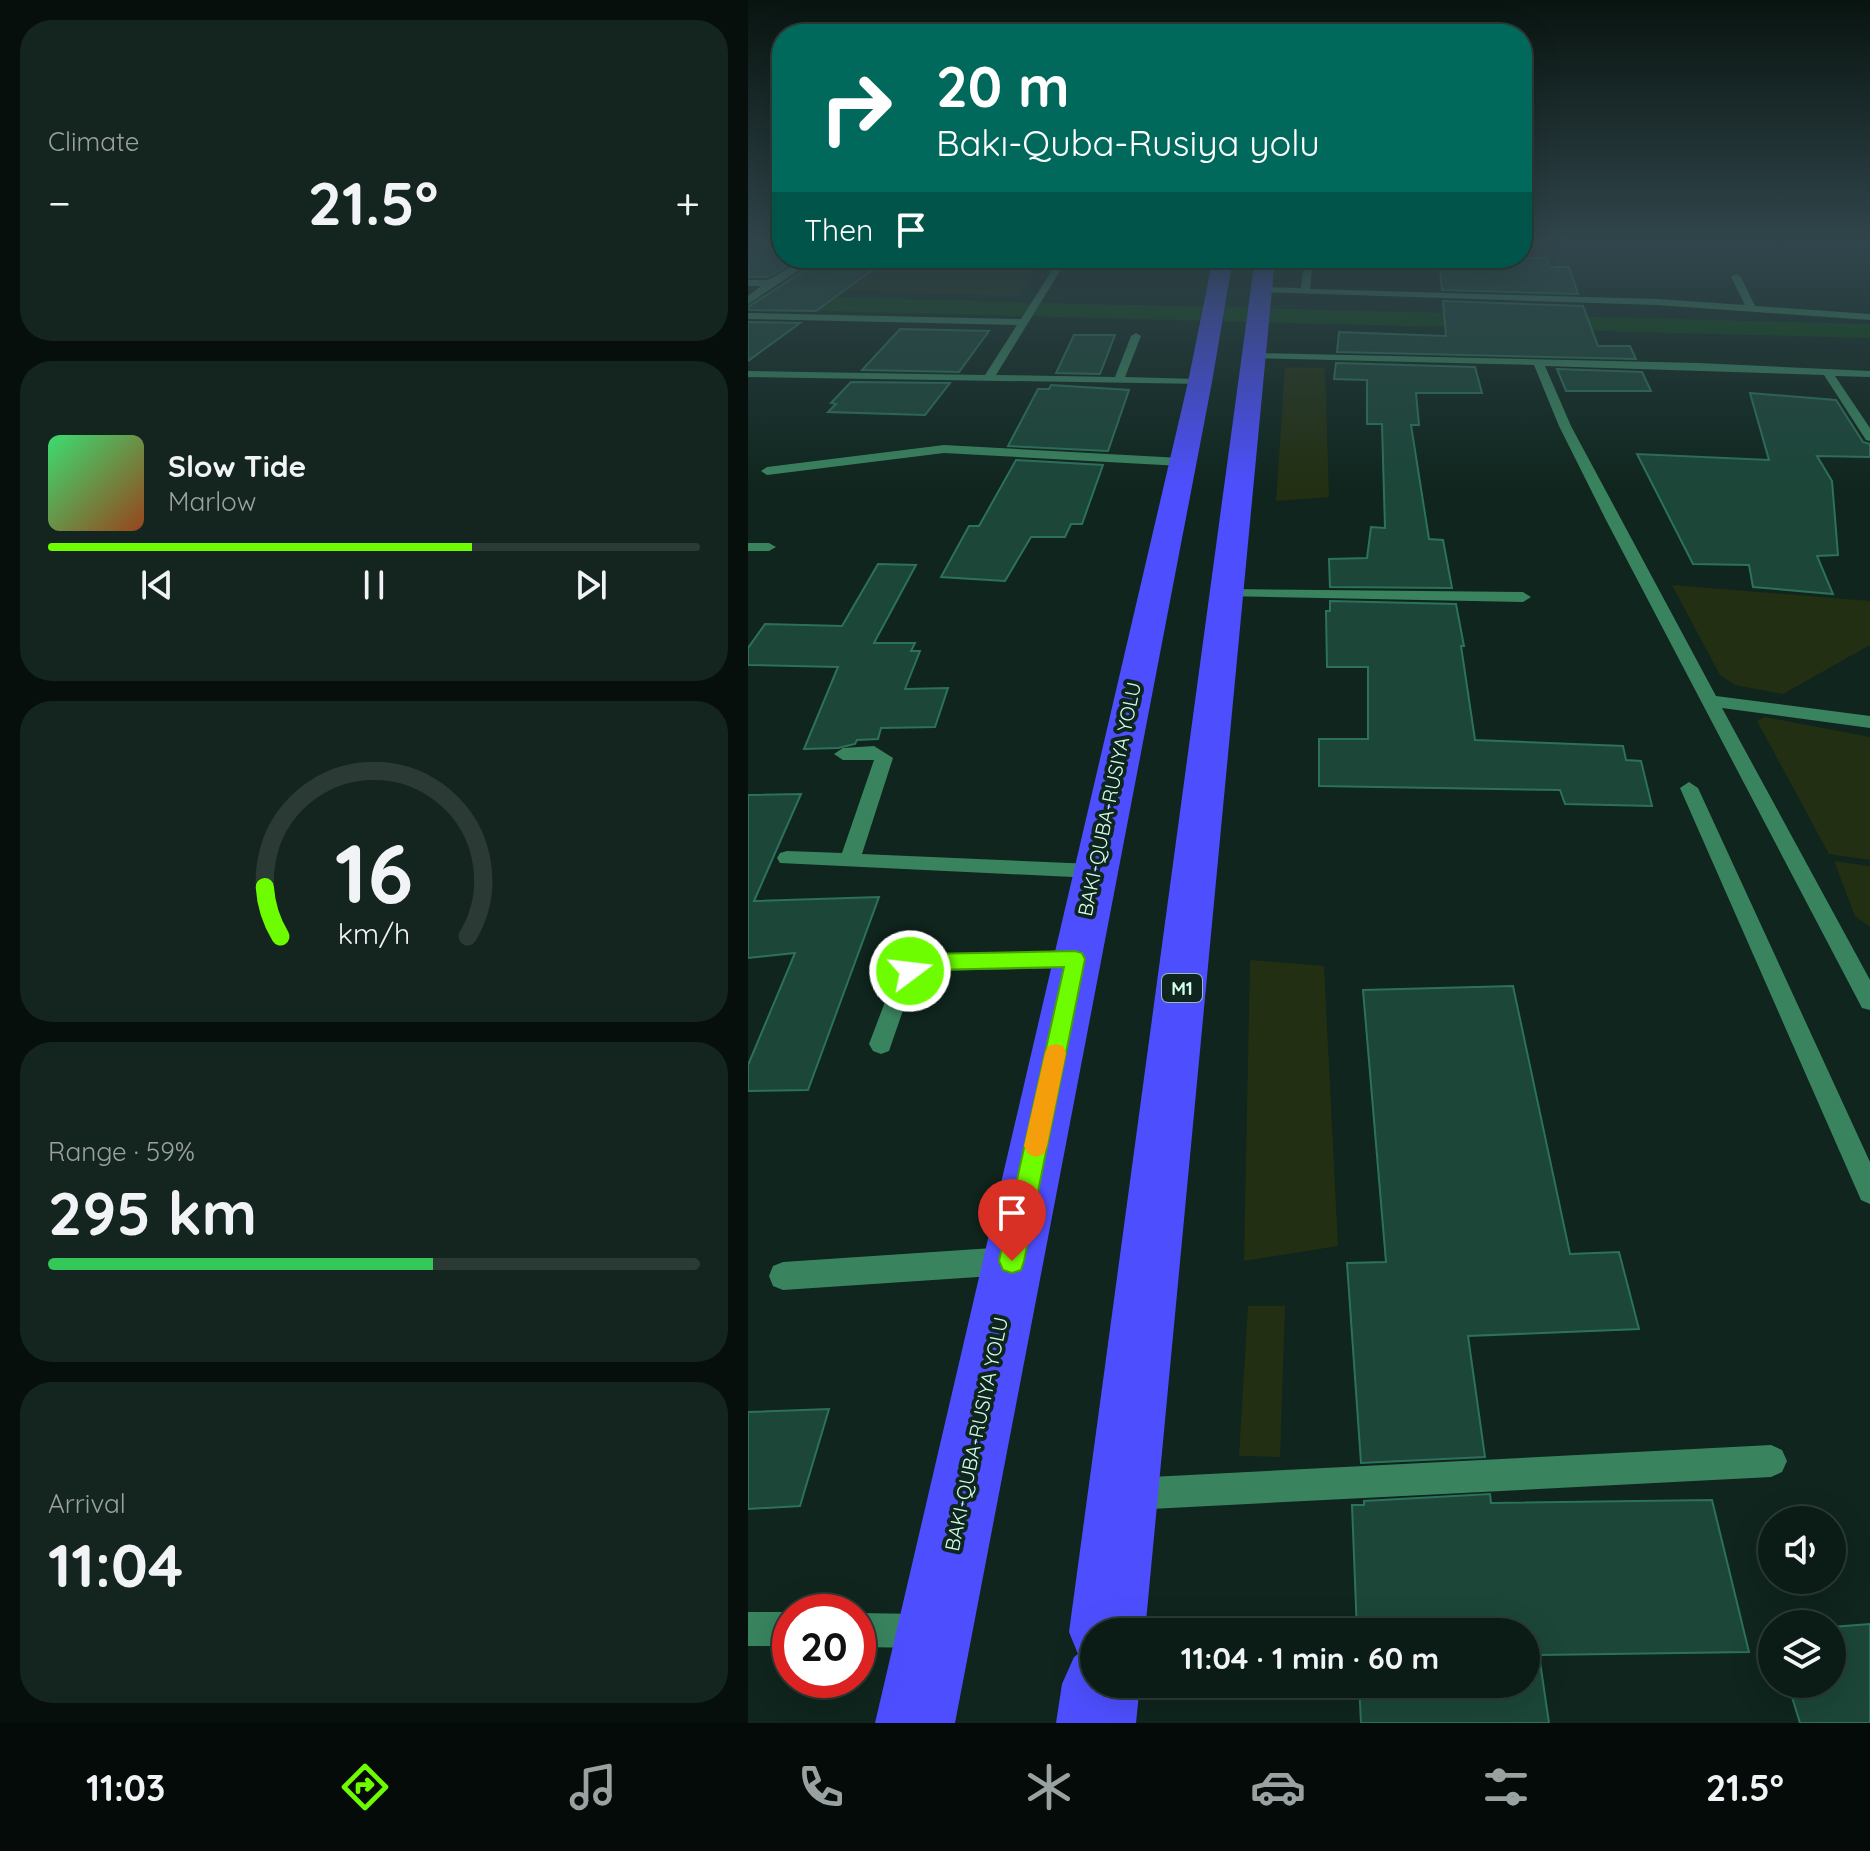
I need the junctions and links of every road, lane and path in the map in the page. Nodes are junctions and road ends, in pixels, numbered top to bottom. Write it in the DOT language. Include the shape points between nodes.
graph roads {
  1 [pos="1020,326"];
  2 [pos="1222,326"];
  3 [pos="1245,326"];
  4 [pos="1136,336"];
  5 [pos="1229,357"];
  6 [pos="1538,362"];
  7 [pos="1827,371"];
  8 [pos="748,374"];
  9 [pos="1870,374"];
  10 [pos="989,378"];
  11 [pos="1119,380"];
  12 [pos="1870,437"];
  13 [pos="1181,462"];
  14 [pos="767,471"];
  15 [pos="748,547"];
  16 [pos="769,547"];
  17 [pos="1228,593"];
  18 [pos="1523,597"];
  19 [pos="1709,701"];
  20 [pos="1870,722"];
  21 [pos="843,754"];
  22 [pos="1689,788"];
  23 [pos="787,858"];
  24 [pos="850,860"];
  25 [pos="1093,871"];
  26 [pos="1075,959"];
  27 [pos="1870,1001"];
  28 [pos="881,1044"];
  29 [pos="1870,1191"];
  30 [pos="1012,1261"];
  31 [pos="783,1276"];
  32 [pos="1771,1461"];
  33 [pos="1123,1494"];
  34 [pos="1109,1618"];
  35 [pos="748,1629"];
  36 [pos="772,1629"];
  37 [pos="876,1630"];
  38 [pos="934,1631"];
  39 [pos="1099,1698"];
  40 [pos="915,1723"];
  41 [pos="1096,1723"];
  1 -- 10 [label="street"];
  2 -- 5 [label="highway"];
  3 -- 5 [label="highway"];
  4 -- 11 [label="street"];
  5 -- 6 [label="street"];
  5 -- 11 [label="street"];
  5 -- 13 [label="highway"];
  5 -- 17 [label="highway, M1"];
  6 -- 7 [label="street"];
  6 -- 19 [label="street" via="1572,439"];
  7 -- 9 [label="street"];
  7 -- 12 [label="street"];
  8 -- 10 [label="street"];
  10 -- 11 [label="street"];
  13 -- 14 [label="street" via="944,449"];
  13 -- 25 [label="highway"];
  15 -- 16 [label="street"];
  17 -- 18 [label="street"];
  17 -- 33 [label="highway, M1"];
  19 -- 20 [label="street"];
  19 -- 27 [label="street"];
  21 -- 24 [label="street" via="874,752 884,758"];
  22 -- 29 [label="street"];
  23 -- 24 [label="street"];
  24 -- 25 [label="street"];
  25 -- 26 [label="highway"];
  26 -- 28 [label="street" via="926,962 910,971 899,988"];
  26 -- 30 [label="highway"];
  30 -- 31 [label="street"];
  30 -- 38 [label="highway"];
  32 -- 33 [label="street"];
  33 -- 34 [label="highway, M1"];
  35 -- 36 [label="street"];
  37 -- 38 [label="street"];
  38 -- 40 [label="highway"];
  39 -- 41 [label="highway"];
}
